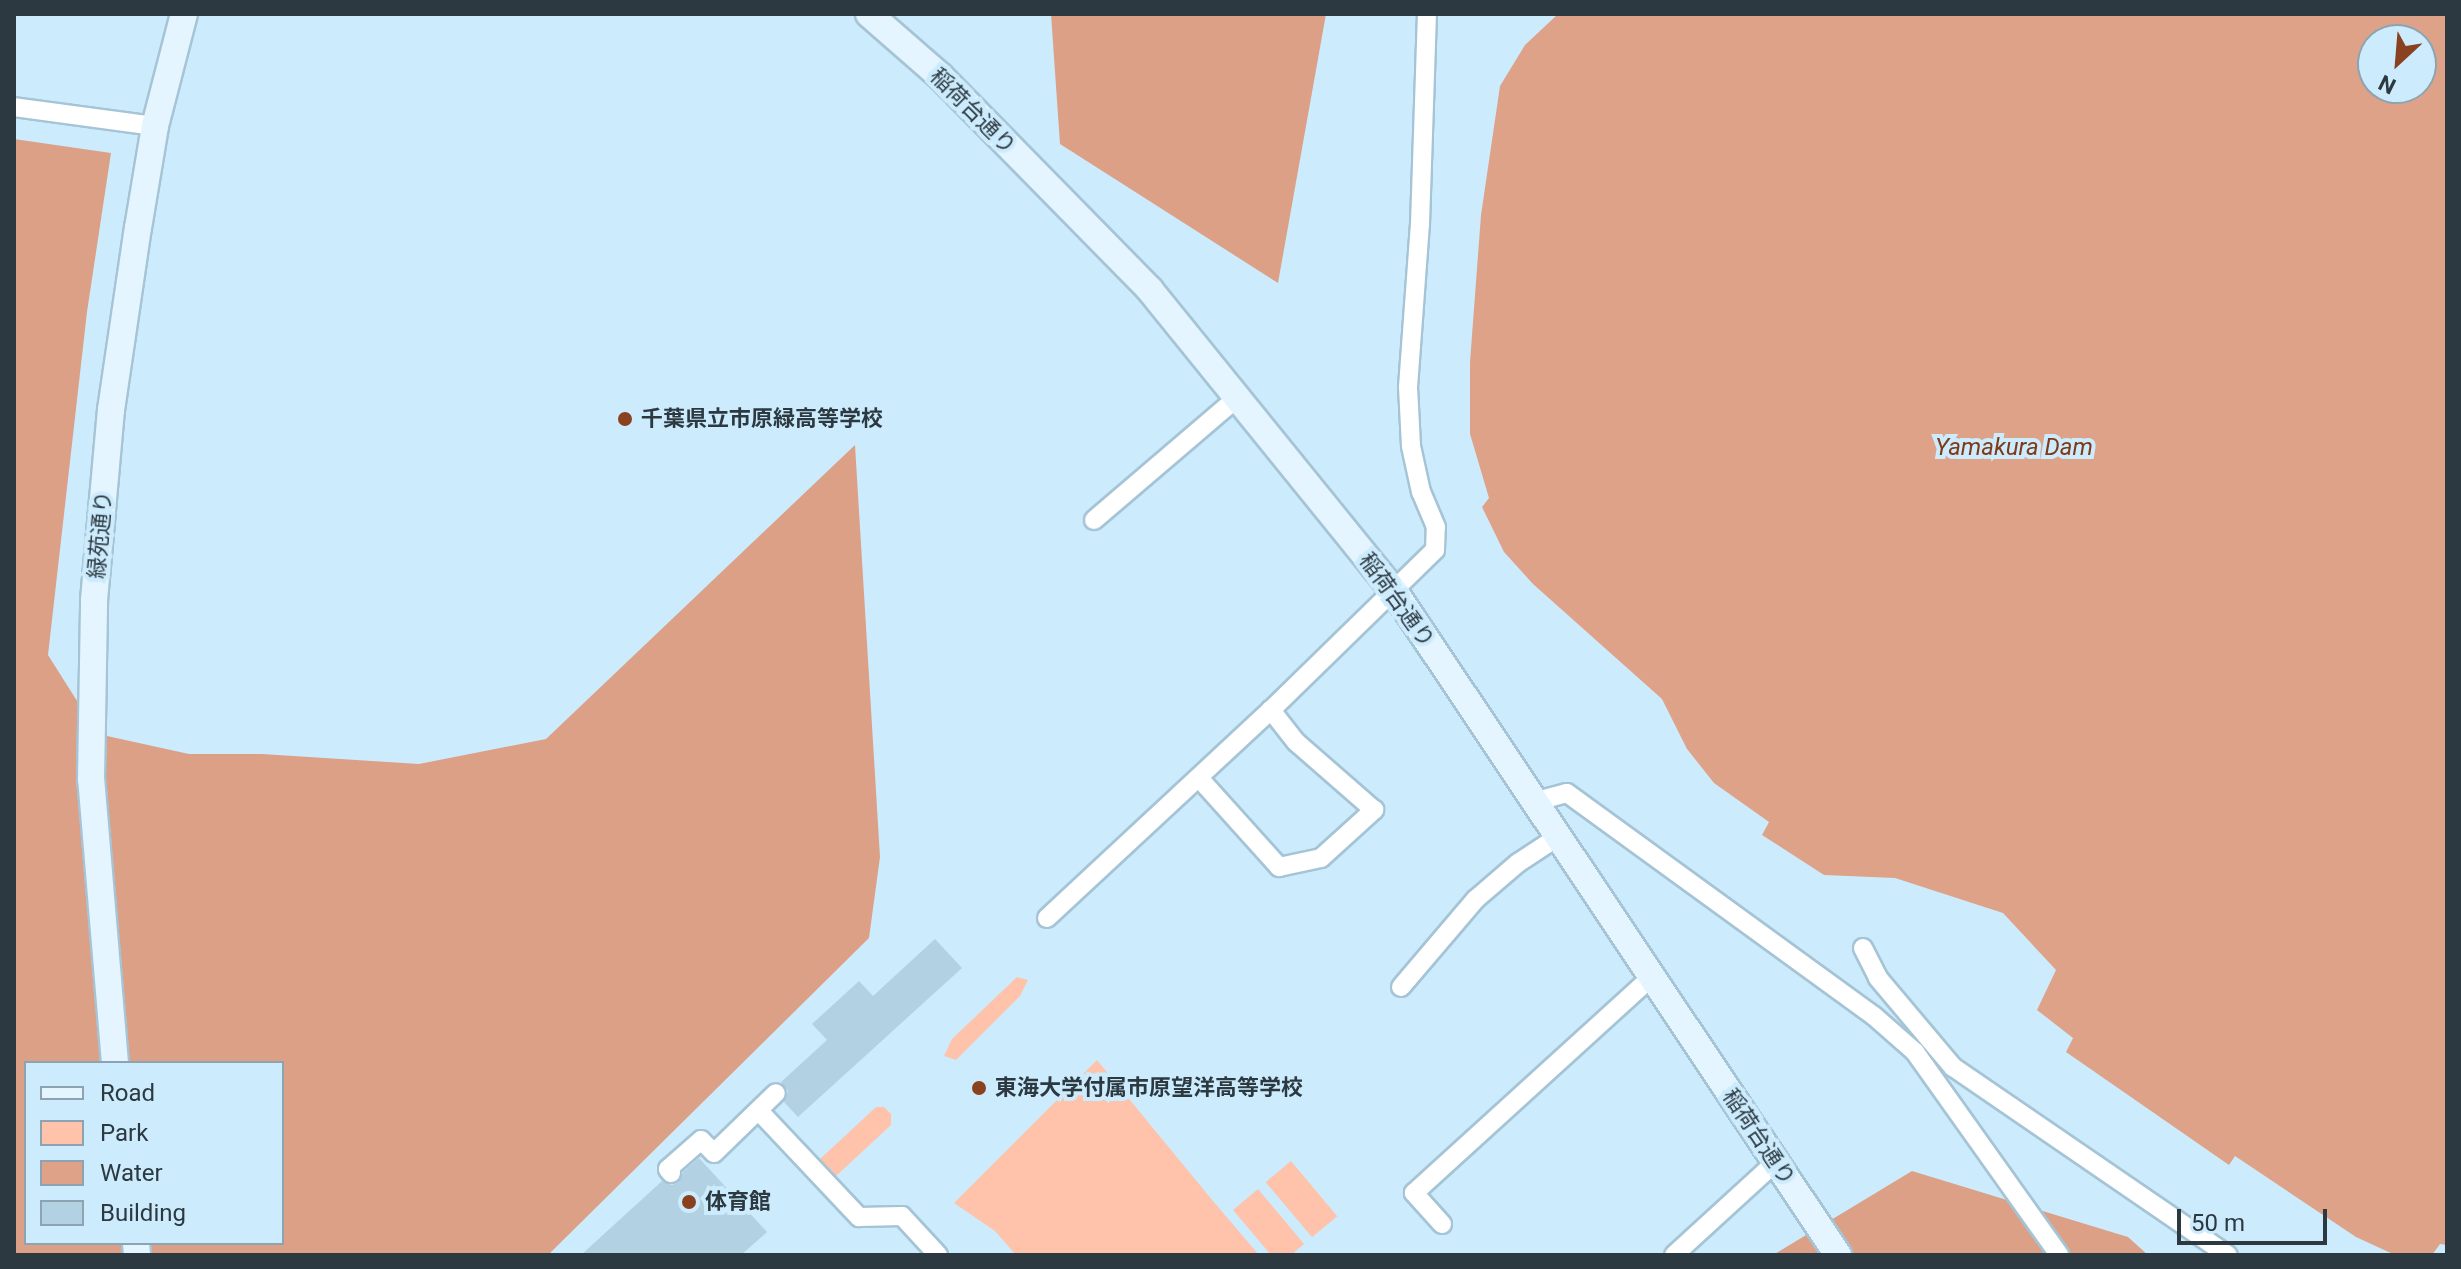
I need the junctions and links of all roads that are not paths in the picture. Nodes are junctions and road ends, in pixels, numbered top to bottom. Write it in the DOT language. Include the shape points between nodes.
graph roads {
  1 [pos="184,14"];
  2 [pos="869,14"];
  3 [pos="1427,14"];
  4 [pos="14,107"];
  5 [pos="155,126"];
  6 [pos="1238,397"];
  7 [pos="1094,520"];
  8 [pos="1394,591"];
  9 [pos="1271,710"];
  10 [pos="1199,778"];
  11 [pos="1533,802"];
  12 [pos="1556,838"];
  13 [pos="1047,918"];
  14 [pos="1863,948"];
  15 [pos="1650,978"];
  16 [pos="1401,987"];
  17 [pos="115,1061"];
  18 [pos="776,1093"];
  19 [pos="759,1111"];
  20 [pos="1777,1161"];
  21 [pos="671,1173"];
  22 [pos="1442,1224"];
  23 [pos="938,1255"];
  24 [pos="1674,1255"];
  25 [pos="1838,1255"];
  26 [pos="2059,1255"];
  27 [pos="2228,1255"];
  1 -- 5 [label="street, 緑苑通り"];
  2 -- 6 [label="street, 稲荷台通り" via="940,76 1150,290"];
  3 -- 8 [label="street" via="1408,387 1411,446 1421,492 1436,527 1435,550"];
  4 -- 5 [label="street"];
  5 -- 17 [label="street, 緑苑通り" via="111,410 94,600 91,779"];
  6 -- 7 [label="street"];
  6 -- 8 [label="street, 稲荷台通り"];
  8 -- 9 [label="street"];
  8 -- 11 [label="street, 稲荷台通り"];
  9 -- 10 [label="street"];
  9 -- 10 [label="street" via="1296,742 1374,810 1321,858 1279,867"];
  10 -- 13 [label="street"];
  11 -- 12 [label="street, 稲荷台通り"];
  11 -- 26 [label="street" via="1567,793 1874,1016 1915,1052"];
  12 -- 15 [label="street, 稲荷台通り"];
  12 -- 16 [label="street" via="1476,899"];
  14 -- 27 [label="street" via="1878,978 1953,1067"];
  15 -- 20 [label="street, 稲荷台通り"];
  15 -- 22 [label="street" via="1414,1193"];
  18 -- 19 [label="street"];
  19 -- 21 [label="street" via="714,1153 701,1140 668,1169"];
  19 -- 23 [label="street" via="859,1217 902,1216"];
  20 -- 24 [label="street"];
  20 -- 25 [label="street, 稲荷台通り"];
}
